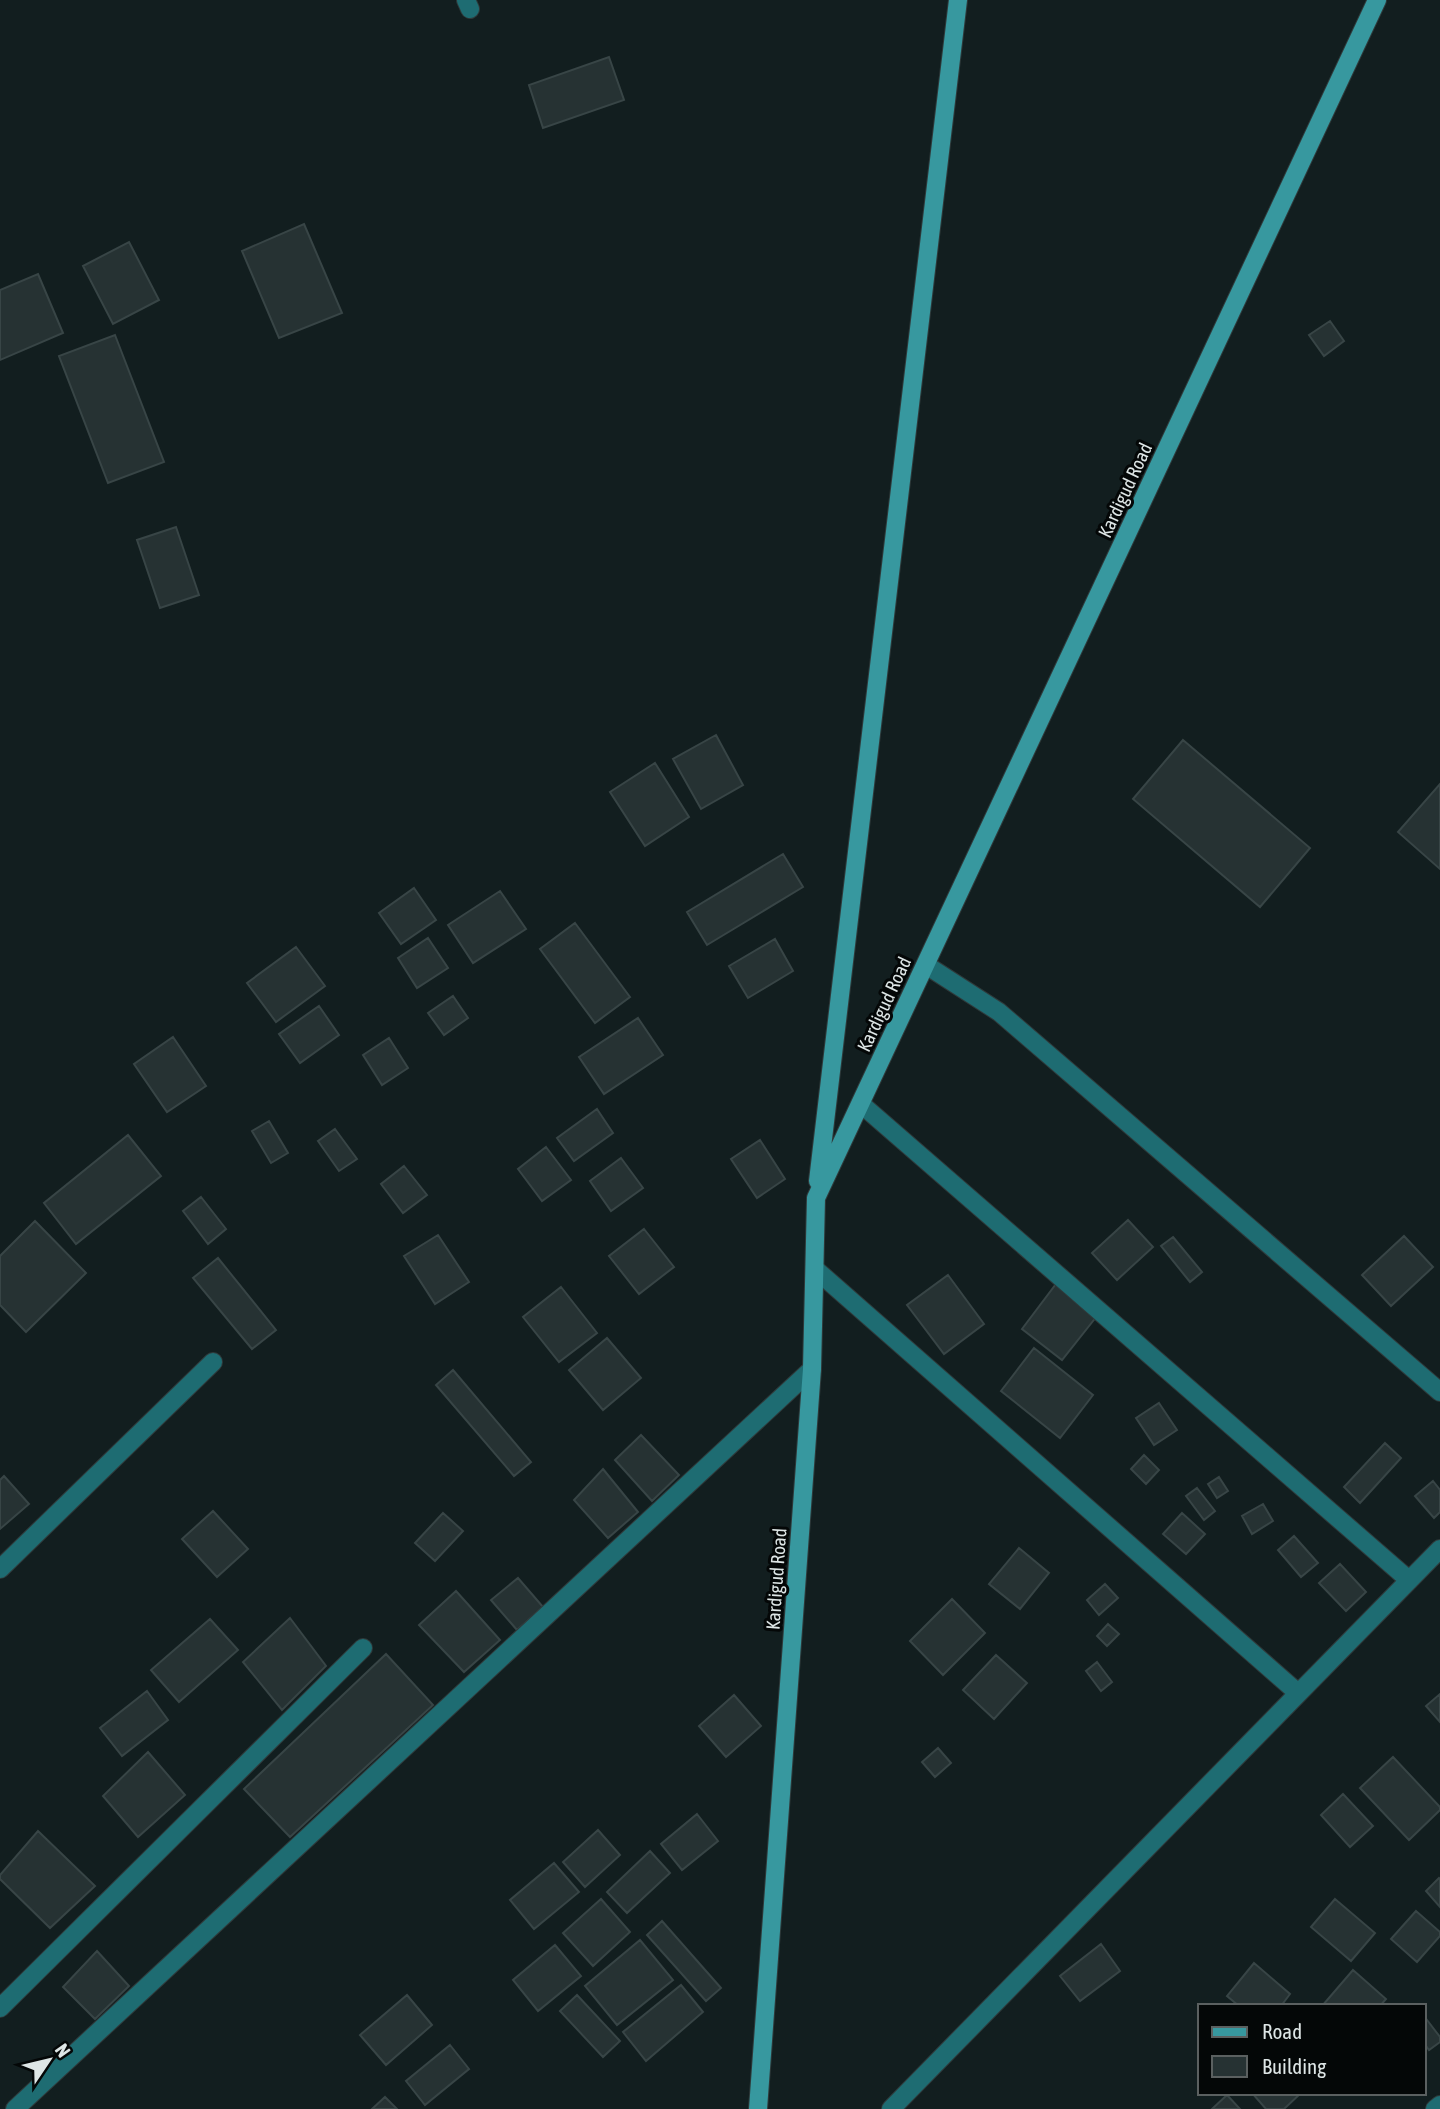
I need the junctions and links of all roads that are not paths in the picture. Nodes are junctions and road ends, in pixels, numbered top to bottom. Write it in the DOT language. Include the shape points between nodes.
graph roads {
  1 [pos="958,0"];
  2 [pos="1377,0"];
  3 [pos="926,965"];
  4 [pos="860,1104"];
  5 [pos="816,1198"];
  6 [pos="814,1269"];
  7 [pos="213,1362"];
  8 [pos="812,1369"];
  9 [pos="1440,1392"];
  10 [pos="1440,1549"];
  11 [pos="0,1569"];
  12 [pos="1409,1580"];
  13 [pos="363,1648"];
  14 [pos="1298,1693"];
  15 [pos="0,2007"];
  16 [pos="1440,2105"];
  17 [pos="15,2109"];
  18 [pos="758,2109"];
  19 [pos="891,2109"];
  20 [pos="1435,2109"];
  1 -- 5 [label="street"];
  2 -- 3 [label="street, Kardigud Road"];
  3 -- 4 [label="street, Kardigud Road"];
  3 -- 9 [label="street" via="999,1012"];
  4 -- 5 [label="street, Kardigud Road"];
  4 -- 12 [label="street"];
  5 -- 6 [label="street, Kardigud Road"];
  6 -- 8 [label="street, Kardigud Road"];
  6 -- 14 [label="street"];
  7 -- 11 [label="street"];
  8 -- 17 [label="street"];
  8 -- 18 [label="street, Kardigud Road"];
  10 -- 12 [label="street"];
  12 -- 14 [label="street"];
  13 -- 15 [label="street"];
  14 -- 19 [label="street"];
  16 -- 20 [label="street"];
}
